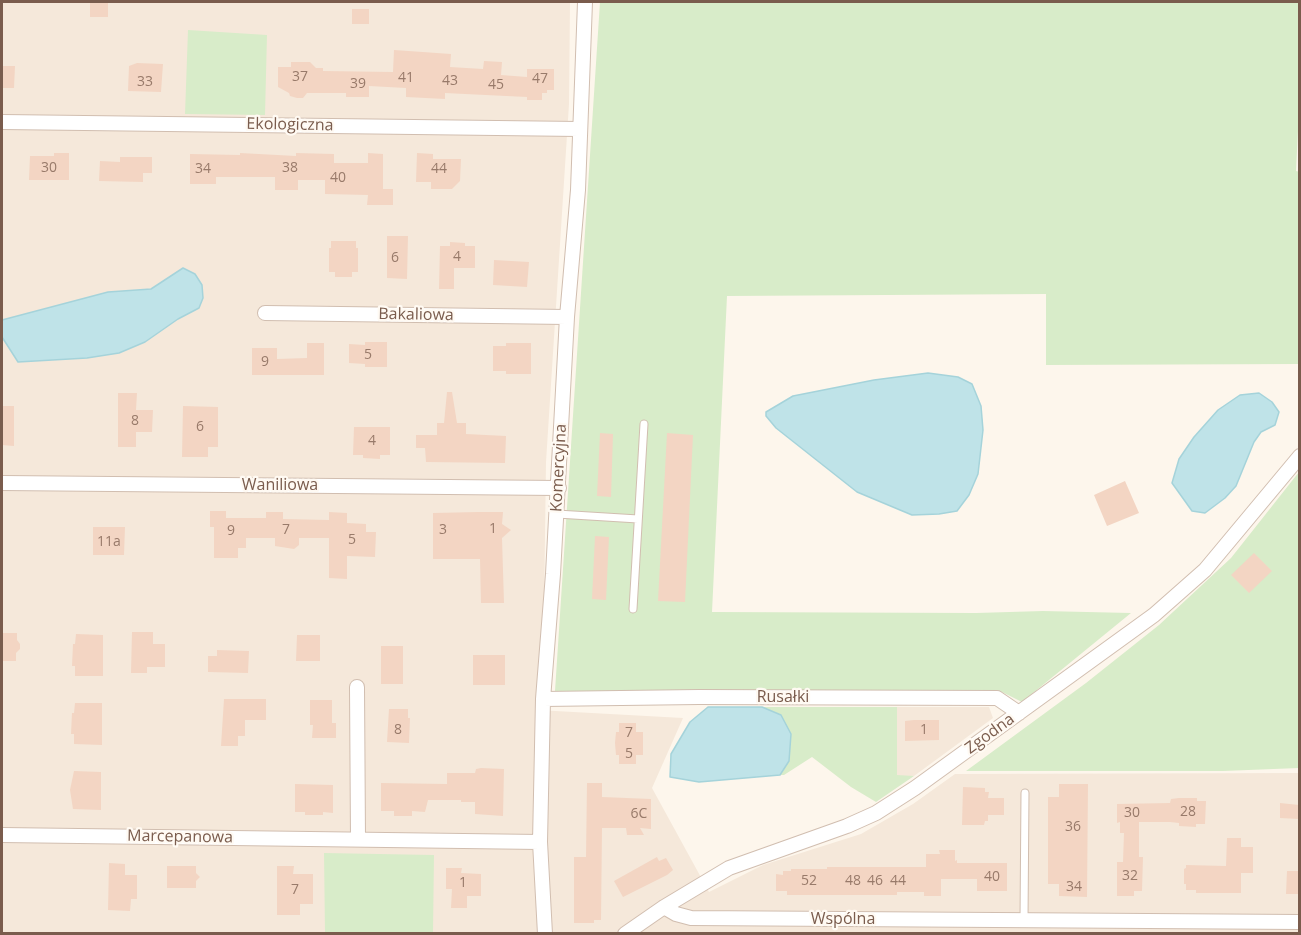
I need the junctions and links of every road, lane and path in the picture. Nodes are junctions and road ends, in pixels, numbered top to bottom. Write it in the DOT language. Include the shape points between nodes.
graph roads {
  1 [pos="585,2"];
  2 [pos="2,122"];
  3 [pos="579,129"];
  4 [pos="265,313"];
  5 [pos="567,317"];
  6 [pos="644,423"];
  7 [pos="1299,456"];
  8 [pos="2,483"];
  9 [pos="559,488"];
  10 [pos="557,514"];
  11 [pos="638,519"];
  12 [pos="633,609"];
  13 [pos="357,687"];
  14 [pos="543,699"];
  15 [pos="1019,713"];
  16 [pos="1025,793"];
  17 [pos="2,835"];
  18 [pos="358,839"];
  19 [pos="540,842"];
  20 [pos="664,907"];
  21 [pos="1024,920"];
  22 [pos="1299,922"];
  23 [pos="545,933"];
  24 [pos="625,933"];
  1 -- 3 [label="street, Komercyjna"];
  2 -- 3 [label="street, Ekologiczna"];
  3 -- 5 [label="street, Komercyjna"];
  4 -- 5 [label="street, Bakaliowa"];
  5 -- 9 [label="street, Komercyjna"];
  6 -- 11 [label="lane"];
  7 -- 15 [label="street, Zgodna" via="1205,570 1154,615"];
  8 -- 9 [label="street, Waniliowa"];
  9 -- 10 [label="street, Komercyjna"];
  10 -- 11 [label="lane"];
  10 -- 14 [label="street, Komercyjna"];
  11 -- 12 [label="lane"];
  13 -- 18 [label="street"];
  14 -- 15 [label="street, Rusałki" via="997,698"];
  14 -- 19 [label="street, Komercyjna"];
  15 -- 20 [label="street, Zgodna" via="876,813 729,868"];
  16 -- 21 [label="lane"];
  17 -- 18 [label="street, Marcepanowa"];
  18 -- 19 [label="street, Marcepanowa"];
  19 -- 23 [label="street, Komercyjna"];
  20 -- 21 [label="street, Wspólna" via="691,918"];
  20 -- 24 [label="street, Zgodna"];
  21 -- 22 [label="street, Wspólna"];
}
